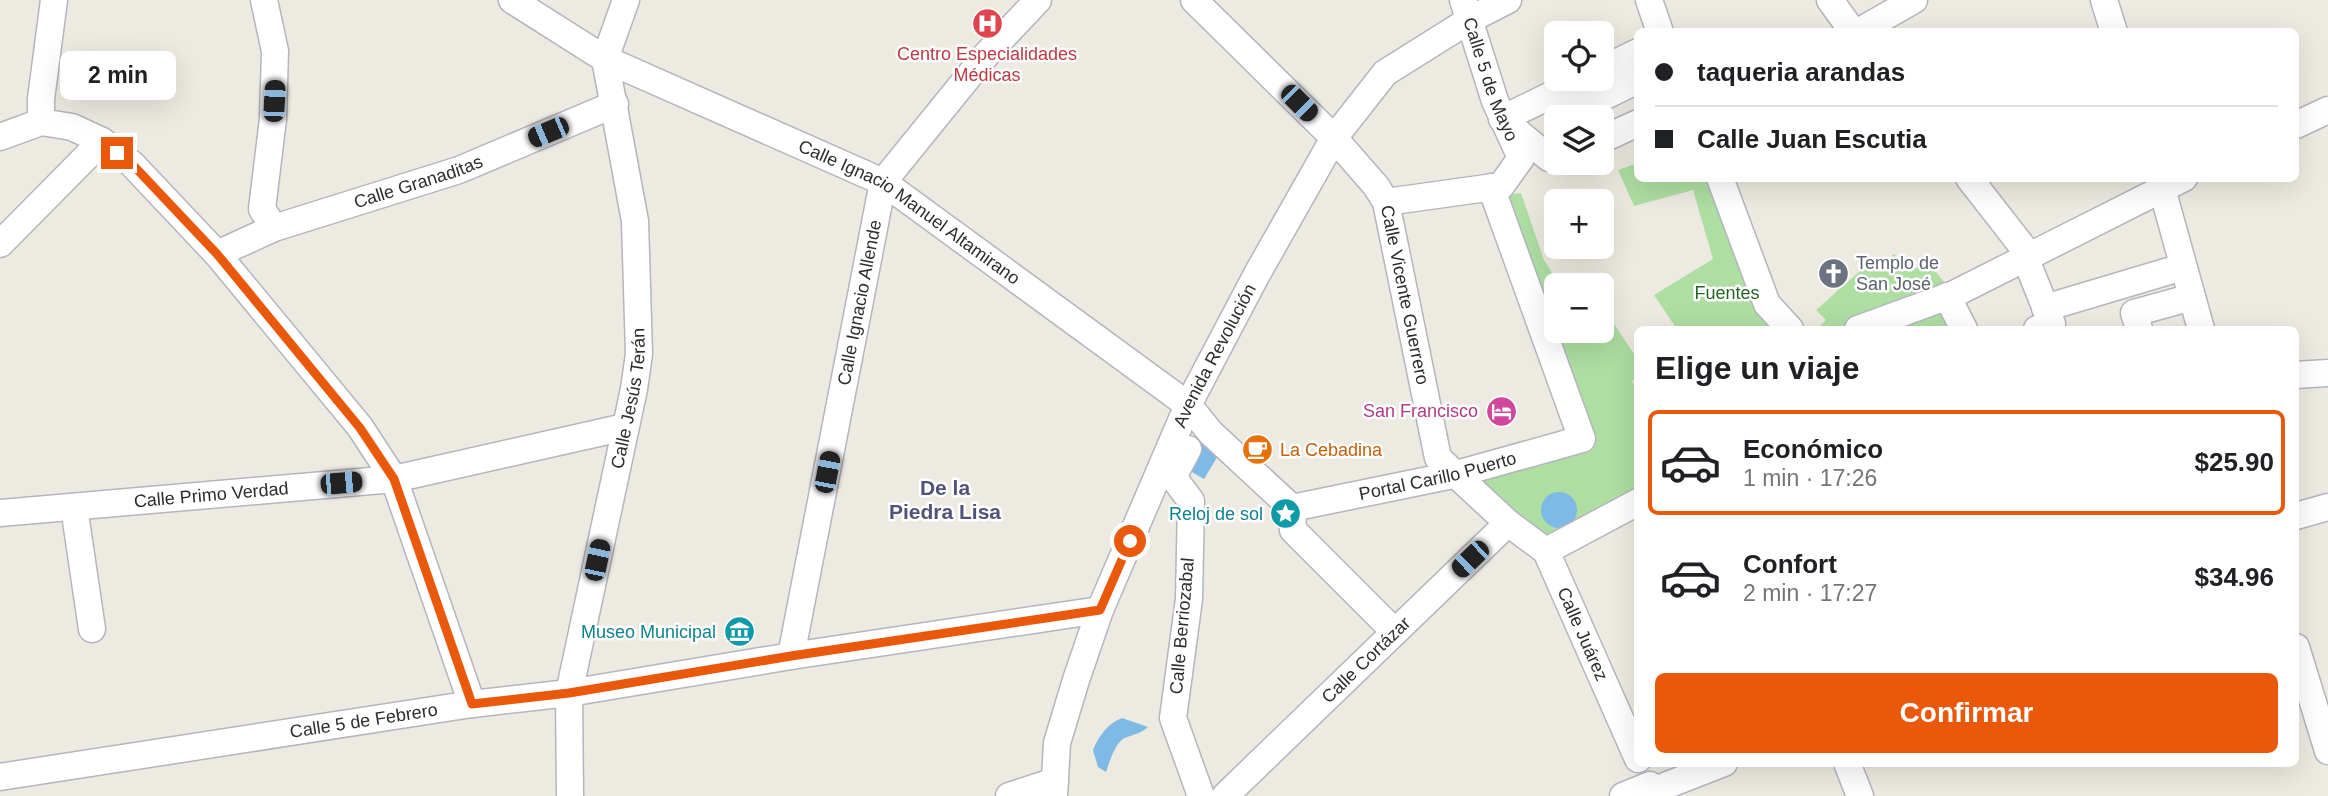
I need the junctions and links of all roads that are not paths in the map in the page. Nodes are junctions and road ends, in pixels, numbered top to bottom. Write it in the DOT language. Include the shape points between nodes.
graph roads {
  1 [pos="54,0"];
  2 [pos="264,0"];
  3 [pos="512,0"];
  4 [pos="626,0"];
  5 [pos="1038,0"];
  6 [pos="1194,0"];
  7 [pos="1508,0"];
  8 [pos="1649,0"];
  9 [pos="1830,0"];
  10 [pos="1914,0"];
  11 [pos="2104,0"];
  12 [pos="1467,9"];
  13 [pos="1659,28"];
  14 [pos="1850,28"];
  15 [pos="1865,28"];
  16 [pos="2113,28"];
  17 [pos="1634,54"];
  18 [pos="605,58"];
  19 [pos="1614,64"];
  20 [pos="1634,82"];
  21 [pos="1559,91"];
  22 [pos="615,104"];
  23 [pos="1587,105"];
  24 [pos="2326,116"];
  25 [pos="1502,119"];
  26 [pos="41,122"];
  27 [pos="2299,124"];
  28 [pos="1634,125"];
  29 [pos="1544,130"];
  30 [pos="1614,134"];
  31 [pos="1634,135"];
  32 [pos="0,137"];
  33 [pos="1334,138"];
  34 [pos="102,141"];
  35 [pos="1614,144"];
  36 [pos="1522,148"];
  37 [pos="1544,156"];
  38 [pos="1544,166"];
  39 [pos="883,182"];
  40 [pos="1721,182"];
  41 [pos="1972,182"];
  42 [pos="2164,185"];
  43 [pos="1491,187"];
  44 [pos="1386,202"];
  45 [pos="274,228"];
  46 [pos="0,244"];
  47 [pos="217,254"];
  48 [pos="2027,256"];
  49 [pos="2169,271"];
  50 [pos="1947,296"];
  51 [pos="2184,300"];
  52 [pos="2041,318"];
  53 [pos="1787,326"];
  54 [pos="1866,326"];
  55 [pos="1962,326"];
  56 [pos="2138,326"];
  57 [pos="2183,326"];
  58 [pos="2199,326"];
  59 [pos="2328,373"];
  60 [pos="2299,375"];
  61 [pos="1194,413"];
  62 [pos="625,427"];
  63 [pos="1453,475"];
  64 [pos="394,479"];
  65 [pos="1634,504"];
  66 [pos="74,507"];
  67 [pos="2328,507"];
  68 [pos="1292,508"];
  69 [pos="0,513"];
  70 [pos="2299,515"];
  71 [pos="1508,523"];
  72 [pos="1546,551"];
  73 [pos="1100,610"];
  74 [pos="92,629"];
  75 [pos="1395,632"];
  76 [pos="791,656"];
  77 [pos="2299,657"];
  78 [pos="569,693"];
  79 [pos="472,704"];
  80 [pos="1634,750"];
  81 [pos="2328,751"];
  82 [pos="1705,767"];
  83 [pos="1849,767"];
  84 [pos="2,779"];
  85 [pos="1647,779"];
  86 [pos="1054,788"];
  87 [pos="570,796"];
  88 [pos="1009,796"];
  89 [pos="1201,796"];
  90 [pos="1225,796"];
  91 [pos="1623,796"];
  92 [pos="1860,796"];
  1 -- 26 [label="street"];
  2 -- 45 [label="street" via="275,51 273,119 262,209"];
  3 -- 18 [label="street, Calle Ignacio Manuel Altamirano"];
  4 -- 18 [label="street"];
  5 -- 39 [label="street, Calle Ignacio Allende" via="986,55"];
  6 -- 33 [label="street, Calle Vicente Guerrero"];
  7 -- 12 [label="street, Avenida Revolución"];
  8 -- 13 [label="street"];
  9 -- 14 [label="street"];
  10 -- 15 [label="street"];
  11 -- 16 [label="street"];
  12 -- 25 [label="street, Calle 5 de Mayo"];
  12 -- 33 [label="street, Avenida Revolución" via="1385,73"];
  17 -- 19 [label="street"];
  18 -- 22 [label="street, Calle Jesús Terán"];
  18 -- 39 [label="street, Calle Ignacio Manuel Altamirano"];
  20 -- 23 [label="street"];
  21 -- 25 [label="street"];
  22 -- 45 [label="street, Calle Granaditas" via="459,170"];
  22 -- 62 [label="street, Calle Jesús Terán" via="635,220 639,354"];
  24 -- 27 [label="street"];
  25 -- 36 [label="street, Calle 5 de Mayo"];
  26 -- 32 [label="street"];
  26 -- 34 [label="street" via="72,127"];
  28 -- 30 [label="street"];
  29 -- 36 [label="street"];
  31 -- 35 [label="street"];
  33 -- 44 [label="street, Calle Vicente Guerrero"];
  33 -- 61 [label="street, Avenida Revolución" via="1257,274"];
  34 -- 46 [label="street"];
  34 -- 47 [label="street" via="132,164"];
  36 -- 37 [label="street"];
  36 -- 38 [label="street"];
  36 -- 43 [label="street" via="1501,186"];
  39 -- 61 [label="street, Calle Ignacio Manuel Altamirano"];
  39 -- 76 [label="street, Calle Ignacio Allende"];
  40 -- 53 [label="street" via="1767,304"];
  41 -- 48 [label="street"];
  42 -- 48 [label="street"];
  42 -- 49 [label="street"];
  42 -- 51 [label="street"];
  43 -- 44 [label="street"];
  43 -- 63 [label="street, Portal Carillo Puerto" via="1582,439"];
  44 -- 63 [label="street, Calle Vicente Guerrero" via="1438,458"];
  45 -- 47 [label="street, Calle Granaditas"];
  47 -- 64 [label="street" via="360,428"];
  48 -- 50 [label="street"];
  48 -- 52 [label="street"];
  49 -- 51 [label="street"];
  49 -- 52 [label="street"];
  50 -- 54 [label="street"];
  50 -- 55 [label="street"];
  51 -- 56 [label="street" via="2134,313"];
  51 -- 57 [label="street"];
  51 -- 58 [label="street"];
  59 -- 60 [label="street"];
  61 -- 68 [label="street, Calle Ignacio Manuel Altamirano"];
  61 -- 73 [label="street, Avenida Revolución"];
  61 -- 89 [label="street, Calle Berriozabal" via="1173,477 1191,501 1189,599 1173,718"];
  62 -- 64 [label="street, Calle Primo Verdad"];
  62 -- 78 [label="street, Calle Jesús Terán"];
  63 -- 68 [label="street, Portal Carillo Puerto"];
  63 -- 71 [label="street, Calle Vicente Guerrero"];
  64 -- 66 [label="street, Calle Primo Verdad"];
  64 -- 79 [label="street"];
  65 -- 72 [label="street"];
  66 -- 69 [label="street, Calle Primo Verdad"];
  66 -- 74 [label="street"];
  67 -- 70 [label="street"];
  68 -- 75 [label="street" via="1293,530"];
  71 -- 72 [label="street, Calle Juárez"];
  71 -- 75 [label="street, Calle Cortázar"];
  72 -- 80 [label="street, Calle Juárez"];
  73 -- 76 [label="street, Calle 5 de Febrero"];
  73 -- 86 [label="street, Avenida Revolución" via="1057,743"];
  75 -- 90 [label="street, Calle Cortázar"];
  76 -- 78 [label="street, Calle 5 de Febrero"];
  77 -- 81 [label="street"];
  78 -- 79 [label="street, Calle 5 de Febrero"];
  78 -- 87 [label="street, Calle Jesús Terán"];
  79 -- 84 [label="street, Calle 5 de Febrero"];
  82 -- 85 [label="street"];
  83 -- 92 [label="street"];
  85 -- 91 [label="street"];
  86 -- 88 [label="street"];
}
